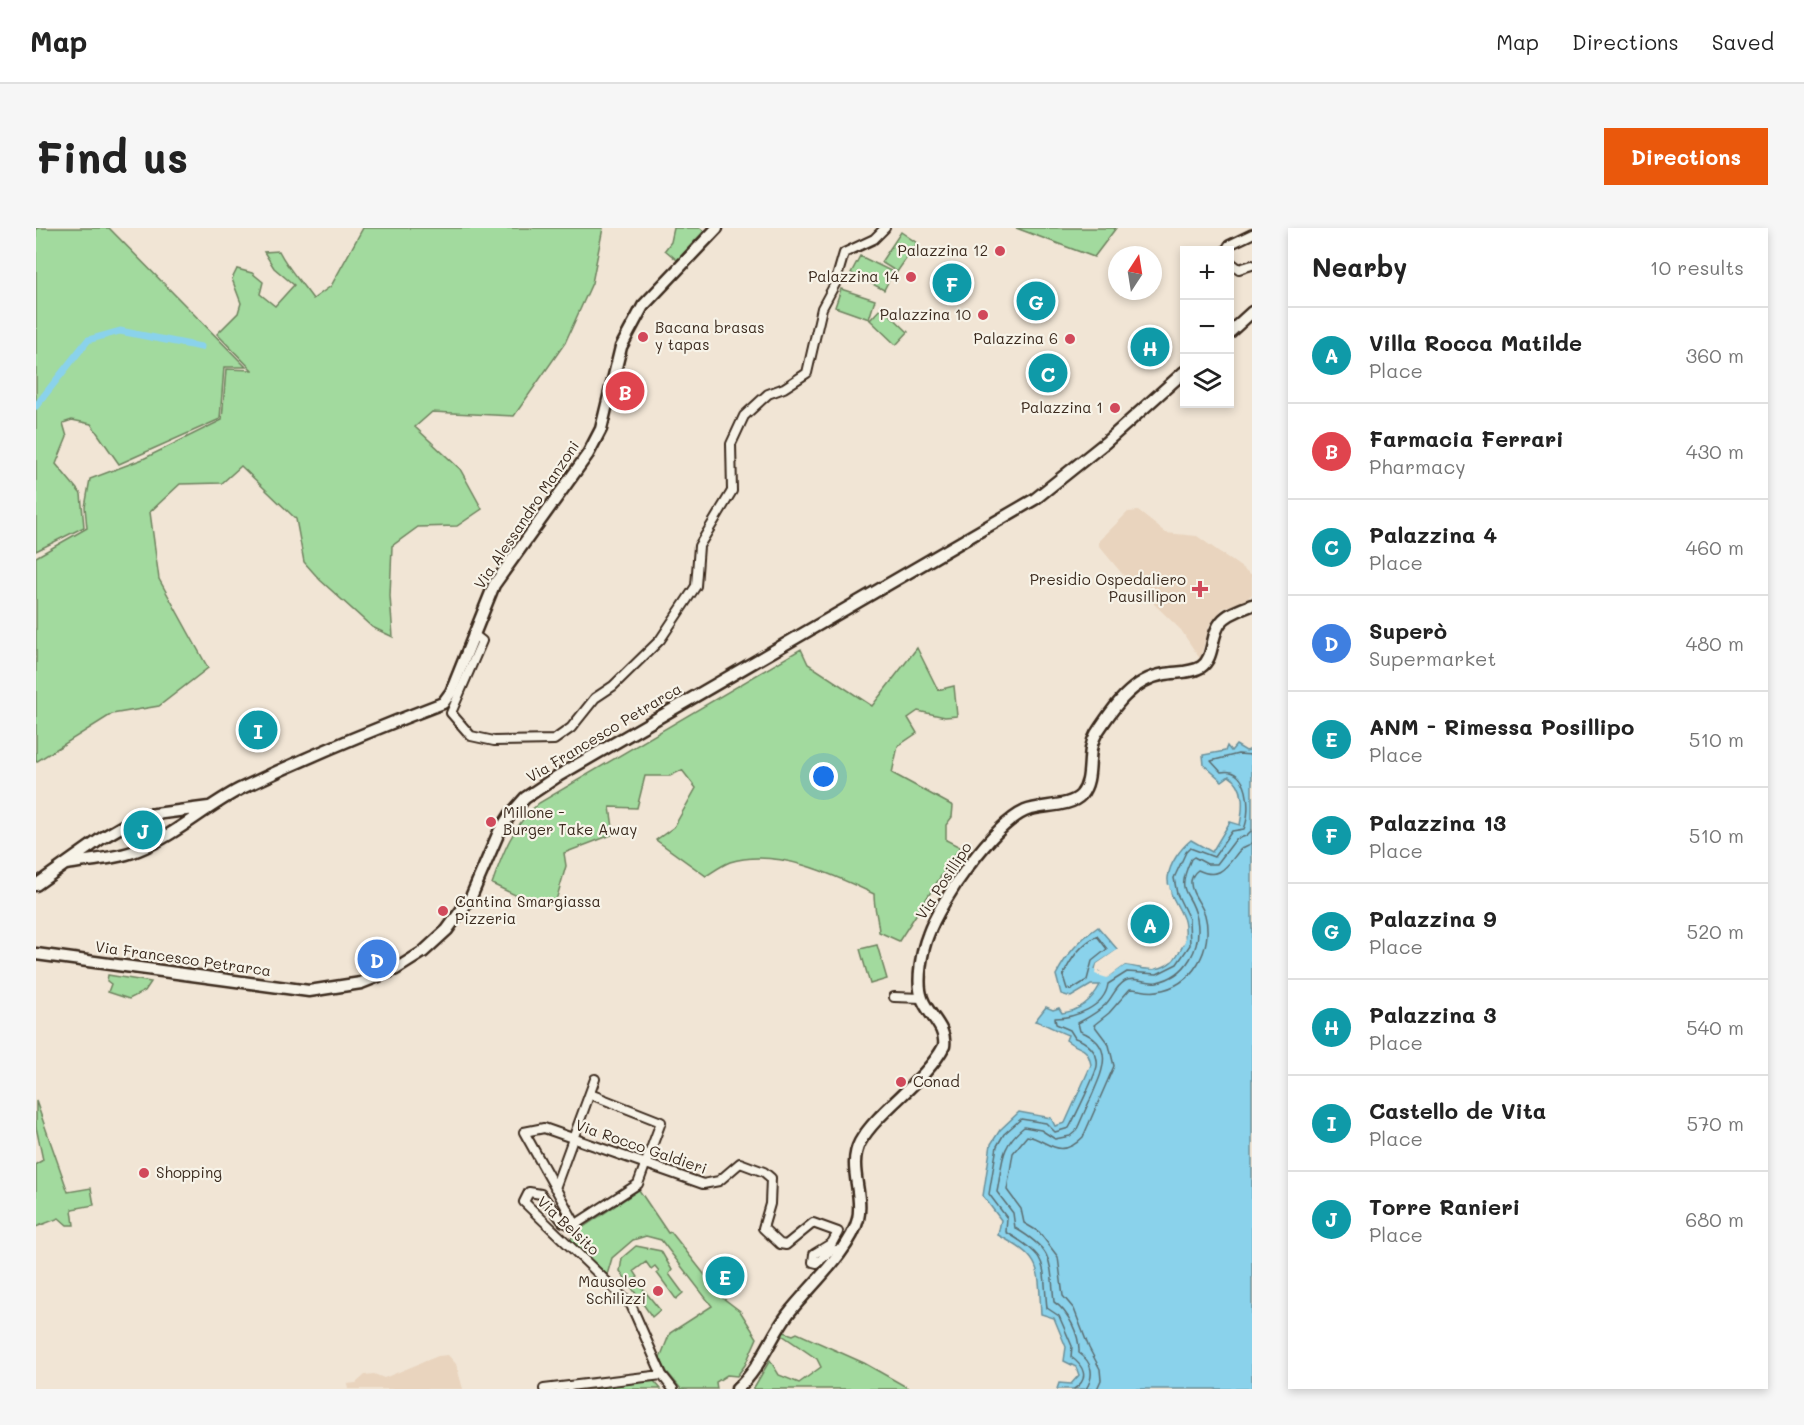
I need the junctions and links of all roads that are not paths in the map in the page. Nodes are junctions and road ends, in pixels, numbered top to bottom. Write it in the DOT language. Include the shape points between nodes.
graph roads {
  1 [pos="717,228"];
  2 [pos="885,228"];
  3 [pos="1252,234"];
  4 [pos="1228,246"];
  5 [pos="1234,265"];
  6 [pos="1252,265"];
  7 [pos="1252,312"];
  8 [pos="1234,328"];
  9 [pos="1180,376"];
  10 [pos="1252,604"];
  11 [pos="473,634"];
  12 [pos="212,806"];
  13 [pos="162,812"];
  14 [pos="169,836"];
  15 [pos="98,841"];
  16 [pos="111,857"];
  17 [pos="66,864"];
  18 [pos="36,885"];
  19 [pos="36,954"];
  20 [pos="894,997"];
  21 [pos="922,998"];
  22 [pos="595,1079"];
  23 [pos="590,1094"];
  24 [pos="574,1138"];
  25 [pos="646,1165"];
  26 [pos="555,1188"];
  27 [pos="576,1225"];
  28 [pos="842,1249"];
  29 [pos="662,1375"];
  30 [pos="544,1389"];
  31 [pos="673,1389"];
  32 [pos="737,1389"];
  1 -- 11 [label="street, Via Alessandro Manzoni" via="644,306 621,347 601,429 588,454 494,585"];
  2 -- 11 [label="street" via="874,239 844,253 835,284 822,308 807,373 757,401 739,425 730,452 732,491 699,546 696,586 660,640 636,665 595,698 571,728 554,740 494,741 471,736 451,713 482,641"];
  3 -- 4 [label="street"];
  5 -- 6 [label="street" via="1239,269"];
  7 -- 8 [label="street"];
  9 -- 19 [label="street, Via Francesco Petrarca" via="1106,443 1035,499 525,798 499,832 471,897 447,930 396,969 361,983 309,992"];
  10 -- 21 [label="street, Via Posillipo" via="1222,620 1207,660 1199,668 1152,677 1117,703 1094,737 1088,781 1080,796 1023,812 977,853 927,937"];
  11 -- 12 [label="street, Via Alessandro Manzoni" via="443,703 343,742"];
  12 -- 13 [label="street, Via Alessandro Manzoni"];
  12 -- 14 [label="street, Via Alessandro Manzoni"];
  13 -- 14 [label="street" via="169,825"];
  13 -- 15 [label="street, Via Alessandro Manzoni" via="140,816"];
  14 -- 16 [label="street, Via Alessandro Manzoni"];
  15 -- 16 [label="street" via="98,850"];
  15 -- 17 [label="street, Via Alessandro Manzoni"];
  16 -- 17 [label="street, Via Alessandro Manzoni"];
  17 -- 18 [label="street, Via Alessandro Manzoni"];
  20 -- 21 [label="street"];
  21 -- 28 [label="street" via="943,1034 944,1046 859,1145 855,1174 860,1200 858,1221"];
  22 -- 23 [label="street"];
  23 -- 24 [label="street"];
  23 -- 25 [label="street" via="661,1122"];
  24 -- 25 [label="street, Via Rocco Galdieri"];
  24 -- 26 [label="street"];
  24 -- 26 [label="street, Via Rocco Galdieri" via="540,1127 524,1132"];
  25 -- 27 [label="street" via="633,1188"];
  25 -- 28 [label="street, Via Rocco Galdieri" via="703,1184 719,1181 738,1163 764,1172 773,1182 764,1230 784,1245 812,1223 836,1231 838,1235 832,1243 812,1257 814,1263 831,1251"];
  26 -- 27 [label="street"];
  27 -- 29 [label="street, Via Belsito" via="566,1225 541,1194 526,1195 527,1206 631,1305"];
  28 -- 32 [label="street" via="788,1315 753,1372"];
  29 -- 30 [label="street"];
  29 -- 31 [label="street, Via Belsito"];
}
